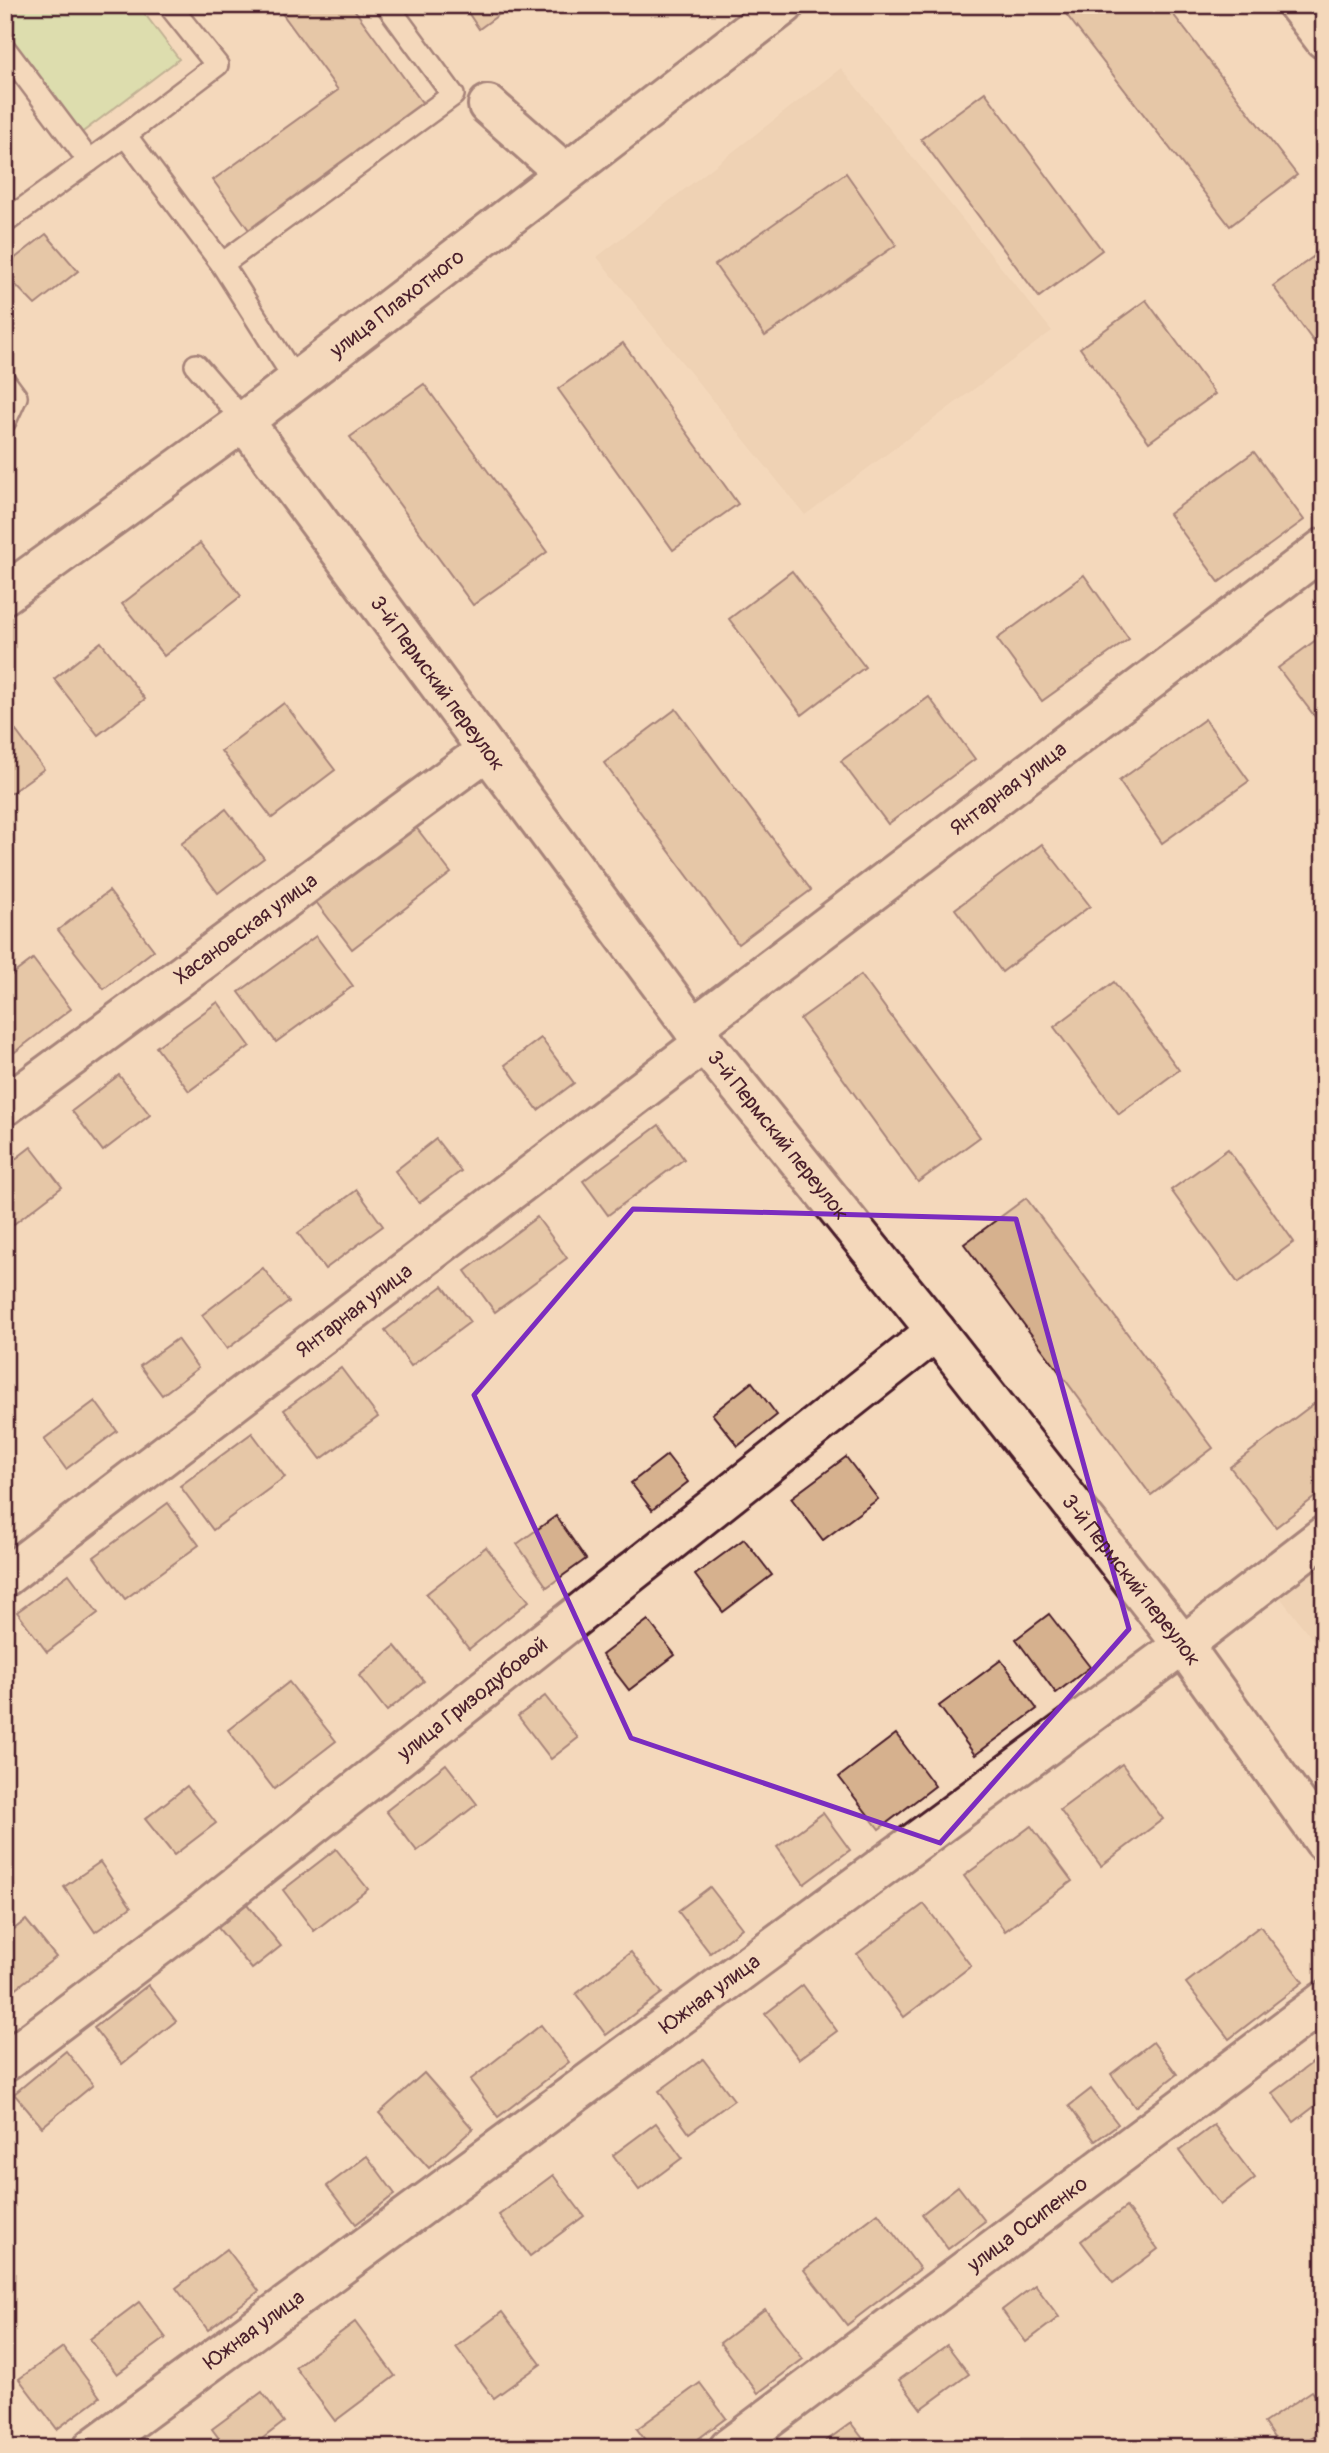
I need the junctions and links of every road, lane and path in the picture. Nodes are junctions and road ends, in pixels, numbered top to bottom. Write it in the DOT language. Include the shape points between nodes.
graph roads {
  1 [pos="169,5"];
  2 [pos="387,5"];
  3 [pos="784,5"];
  4 [pos="1298,5"];
  5 [pos="1324,39"];
  6 [pos="5,49"];
  7 [pos="471,100"];
  8 [pos="125,135"];
  9 [pos="89,161"];
  10 [pos="565,173"];
  11 [pos="5,222"];
  12 [pos="222,264"];
  13 [pos="196,365"];
  14 [pos="296,381"];
  15 [pos="5,383"];
  16 [pos="5,421"];
  17 [pos="244,421"];
  18 [pos="1324,548"];
  19 [pos="5,594"];
  20 [pos="486,751"];
  21 [pos="698,1036"];
  22 [pos="5,1106"];
  23 [pos="936,1331"];
  24 [pos="1324,1536"];
  25 [pos="5,1577"];
  26 [pos="1183,1645"];
  27 [pos="1324,1841"];
  28 [pos="1324,2001"];
  29 [pos="5,2062"];
  30 [pos="93,2448"];
  31 [pos="729,2448"];
  1 -- 8 [label="lane" via="217,65"];
  2 -- 7 [label="lane"];
  3 -- 10 [label="street, улица Плахотного"];
  4 -- 5 [label="street"];
  6 -- 9 [label="lane"];
  7 -- 10 [label="street"];
  7 -- 12 [label="lane"];
  8 -- 9 [label="lane"];
  8 -- 12 [label="lane"];
  9 -- 11 [label="lane"];
  10 -- 14 [label="street, улица Плахотного"];
  12 -- 14 [label="lane"];
  13 -- 17 [label="lane"];
  14 -- 17 [label="street, улица Плахотного"];
  15 -- 16 [label="lane" via="16,397"];
  17 -- 19 [label="street, улица Плахотного"];
  17 -- 20 [label="street, 3-й Пермский переулок"];
  18 -- 21 [label="street, Янтарная улица"];
  20 -- 21 [label="street, 3-й Пермский переулок"];
  20 -- 22 [label="street, Хасановская улица"];
  21 -- 23 [label="street, 3-й Пермский переулок"];
  21 -- 25 [label="street, Янтарная улица"];
  23 -- 26 [label="street, 3-й Пермский переулок"];
  23 -- 29 [label="street, улица Гризодубовой" via="193,1920"];
  24 -- 26 [label="street, Южная улица"];
  26 -- 27 [label="street, 3-й Пермский переулок"];
  26 -- 30 [label="street, Южная улица"];
  28 -- 31 [label="street, улица Осипенко"];
}
